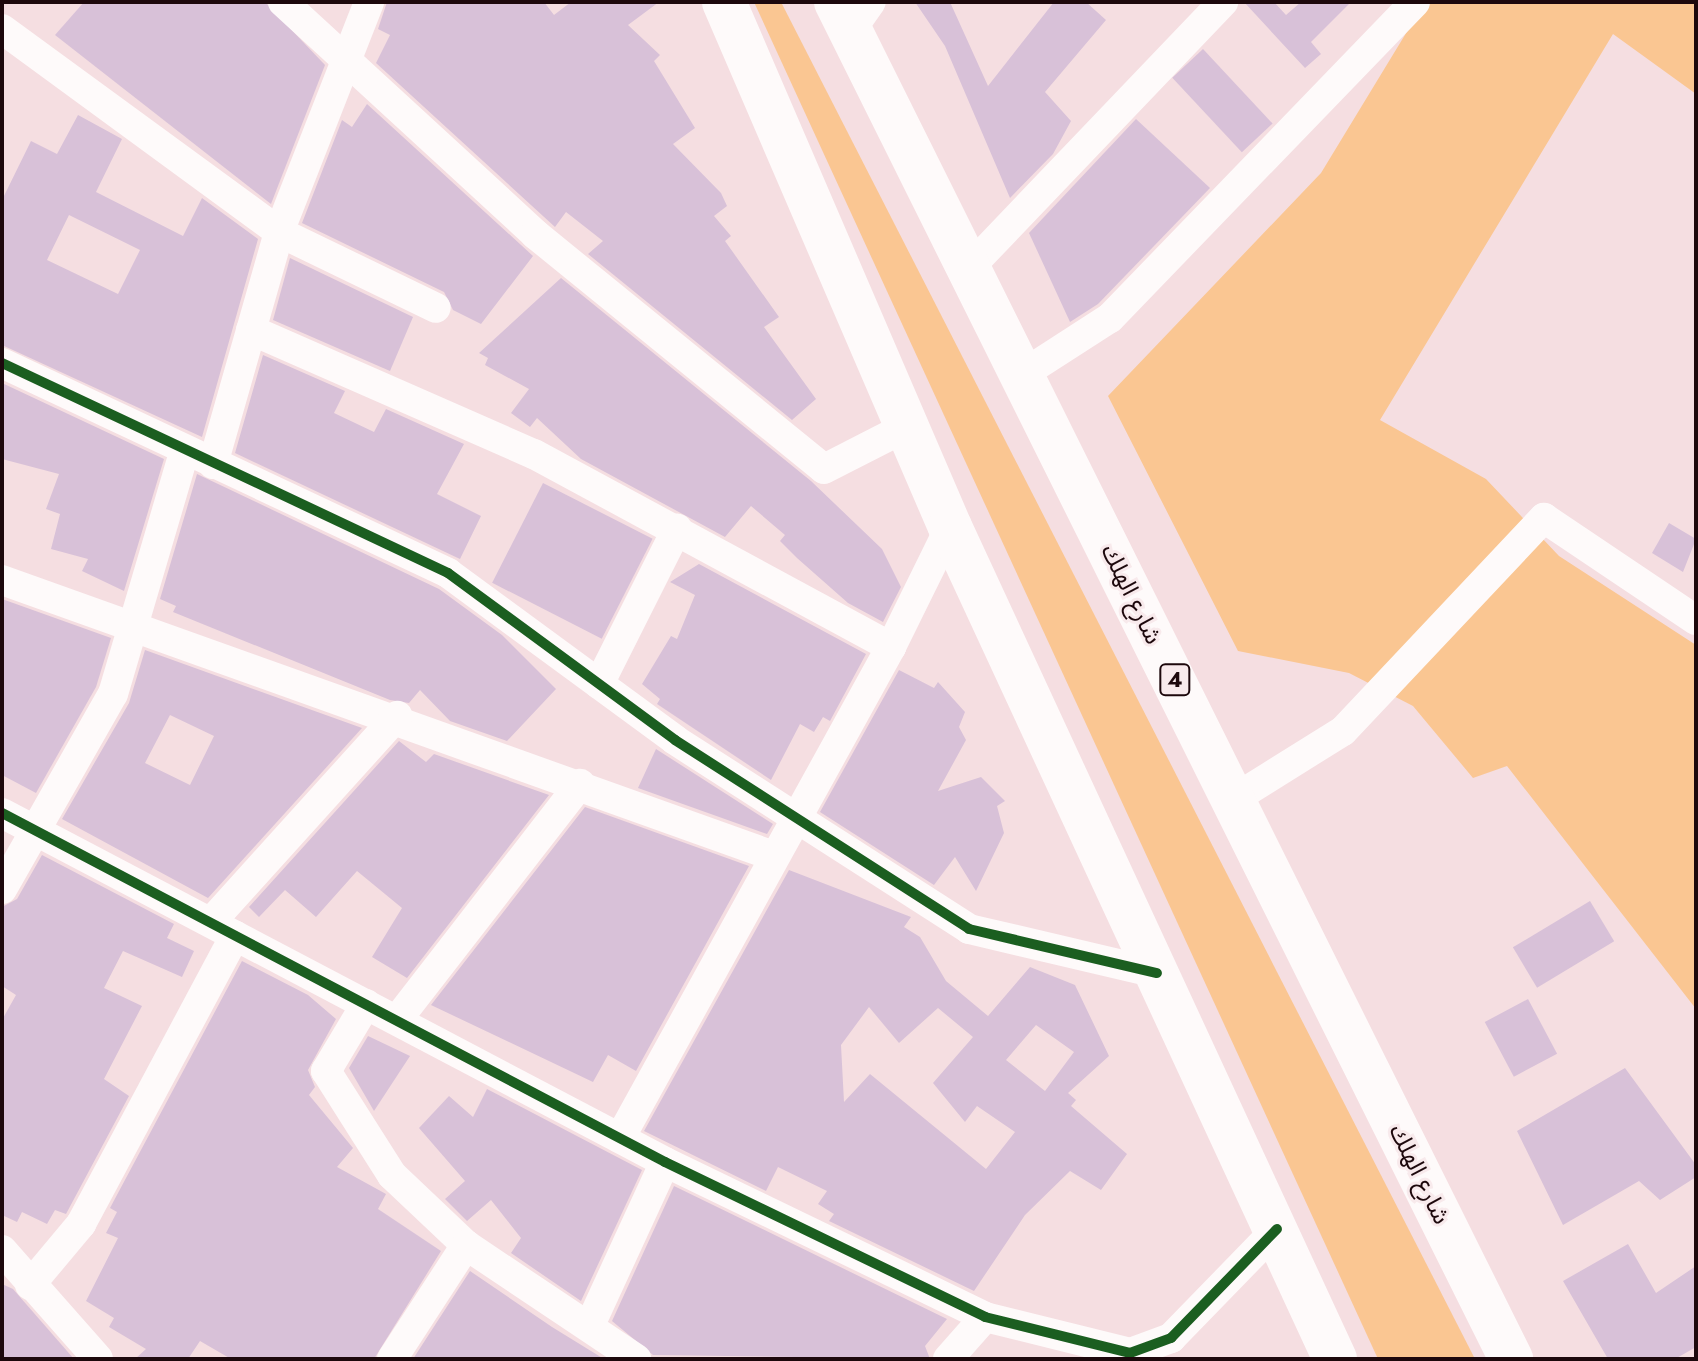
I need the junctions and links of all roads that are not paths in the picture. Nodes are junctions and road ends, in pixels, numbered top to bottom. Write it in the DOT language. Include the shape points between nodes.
graph roads {
  1 [pos="283,2"];
  2 [pos="369,2"];
  3 [pos="724,2"];
  4 [pos="1223,2"];
  5 [pos="1415,2"];
  6 [pos="852,12"];
  7 [pos="2,29"];
  8 [pos="344,62"];
  9 [pos="279,232"];
  10 [pos="969,268"];
  11 [pos="436,308"];
  12 [pos="251,330"];
  13 [pos="2,363"];
  14 [pos="1023,374"];
  15 [pos="906,427"];
  16 [pos="185,450"];
  17 [pos="213,464"];
  18 [pos="950,527"];
  19 [pos="677,529"];
  20 [pos="2,580"];
  21 [pos="1696,620"];
  22 [pos="138,627"];
  23 [pos="891,647"];
  24 [pos="599,684"];
  25 [pos="397,716"];
  26 [pos="580,784"];
  27 [pos="1234,799"];
  28 [pos="795,810"];
  29 [pos="2,813"];
  30 [pos="40,833"];
  31 [pos="771,855"];
  32 [pos="2,889"];
  33 [pos="223,929"];
  34 [pos="1157,973"];
  35 [pos="366,1004"];
  36 [pos="397,1020"];
  37 [pos="620,1138"];
  38 [pos="665,1162"];
  39 [pos="1277,1229"];
  40 [pos="466,1245"];
  41 [pos="2,1250"];
  42 [pos="30,1285"];
  43 [pos="985,1317"];
  44 [pos="590,1325"];
  45 [pos="98,1359"];
  46 [pos="392,1359"];
  47 [pos="636,1359"];
  48 [pos="948,1359"];
  49 [pos="1335,1359"];
  50 [pos="1511,1359"];
  1 -- 8 [label="street"];
  2 -- 8 [label="street"];
  3 -- 15 [label="highway"];
  4 -- 10 [label="street"];
  5 -- 14 [label="street" via="1110,318"];
  6 -- 10 [label="highway, شارع الهلك / 4"];
  7 -- 9 [label="street"];
  8 -- 9 [label="street"];
  8 -- 15 [label="street" via="535,234 824,469"];
  9 -- 11 [label="street"];
  9 -- 12 [label="street"];
  10 -- 14 [label="highway, شارع الهلك / 4"];
  12 -- 17 [label="street"];
  12 -- 19 [label="street" via="534,454"];
  13 -- 16 [label="street"];
  14 -- 27 [label="highway, شارع الهلك / 4"];
  15 -- 18 [label="highway"];
  16 -- 17 [label="street"];
  16 -- 22 [label="street"];
  17 -- 24 [label="street" via="448,573"];
  18 -- 23 [label="street"];
  18 -- 34 [label="highway"];
  19 -- 23 [label="street"];
  19 -- 24 [label="street"];
  20 -- 22 [label="street"];
  21 -- 27 [label="street" via="1544,518 1343,731"];
  22 -- 25 [label="street"];
  22 -- 30 [label="street" via="113,694"];
  23 -- 28 [label="street"];
  24 -- 28 [label="street" via="675,740"];
  25 -- 26 [label="street"];
  25 -- 33 [label="street"];
  26 -- 31 [label="street"];
  26 -- 36 [label="street"];
  27 -- 50 [label="highway, شارع الهلك / 4"];
  28 -- 31 [label="street"];
  28 -- 34 [label="street" via="969,929"];
  29 -- 30 [label="street"];
  30 -- 32 [label="street"];
  30 -- 33 [label="street"];
  31 -- 37 [label="street"];
  33 -- 35 [label="street"];
  33 -- 42 [label="street" via="81,1224"];
  34 -- 39 [label="highway"];
  35 -- 36 [label="street"];
  35 -- 40 [label="street" via="326,1071 392,1175"];
  36 -- 37 [label="street"];
  37 -- 38 [label="street"];
  38 -- 43 [label="street"];
  38 -- 44 [label="street"];
  39 -- 43 [label="street" via="1171,1338 1130,1353"];
  39 -- 49 [label="highway"];
  40 -- 44 [label="street"];
  40 -- 46 [label="street"];
  41 -- 42 [label="street"];
  42 -- 45 [label="street"];
  43 -- 48 [label="street"];
  44 -- 47 [label="street"];
}
